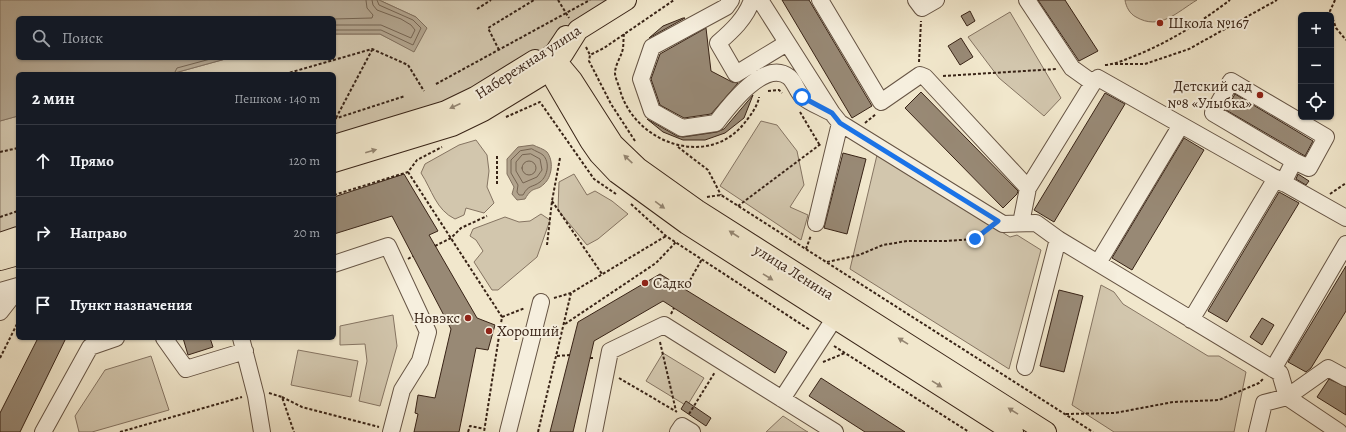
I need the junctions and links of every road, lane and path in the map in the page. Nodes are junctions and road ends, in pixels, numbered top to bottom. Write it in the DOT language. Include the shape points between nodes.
graph roads {
  1 [pos="491,0"];
  2 [pos="534,0"];
  3 [pos="558,0"];
  4 [pos="590,0"];
  5 [pos="626,0"];
  6 [pos="674,0"];
  7 [pos="730,0"];
  8 [pos="752,0"];
  9 [pos="760,0"];
  10 [pos="820,0"];
  11 [pos="1027,0"];
  12 [pos="1230,0"];
  13 [pos="1277,0"];
  14 [pos="1335,0"];
  15 [pos="925,3"];
  16 [pos="477,9"];
  17 [pos="566,14"];
  18 [pos="624,34"];
  19 [pos="569,38"];
  20 [pos="1346,40"];
  21 [pos="787,43"];
  22 [pos="372,49"];
  23 [pos="499,50"];
  24 [pos="336,59"];
  25 [pos="334,60"];
  26 [pos="554,64"];
  27 [pos="1114,64"];
  28 [pos="1100,66"];
  29 [pos="525,67"];
  30 [pos="1072,68"];
  31 [pos="292,72"];
  32 [pos="923,76"];
  33 [pos="572,80"];
  34 [pos="1093,83"];
  35 [pos="436,84"];
  36 [pos="424,91"];
  37 [pos="517,91"];
  38 [pos="766,91"];
  39 [pos="759,92"];
  40 [pos="784,95"];
  41 [pos="405,96"];
  42 [pos="540,102"];
  43 [pos="569,105"];
  44 [pos="796,106"];
  45 [pos="878,112"];
  46 [pos="336,116"];
  47 [pos="505,117"];
  48 [pos="336,118"];
  49 [pos="836,118"];
  50 [pos="1181,125"];
  51 [pos="859,127"];
  52 [pos="836,143"];
  53 [pos="336,144"];
  54 [pos="819,144"];
  55 [pos="444,146"];
  56 [pos="638,146"];
  57 [pos="677,146"];
  58 [pos="16,148"];
  59 [pos="0,152"];
  60 [pos="497,156"];
  61 [pos="560,158"];
  62 [pos="336,161"];
  63 [pos="1294,161"];
  64 [pos="408,172"];
  65 [pos="1279,181"];
  66 [pos="497,184"];
  67 [pos="1028,188"];
  68 [pos="336,194"];
  69 [pos="721,195"];
  70 [pos="704,197"];
  71 [pos="552,201"];
  72 [pos="738,206"];
  73 [pos="16,212"];
  74 [pos="487,216"];
  75 [pos="0,217"];
  76 [pos="1346,218"];
  77 [pos="998,221"];
  78 [pos="816,223"];
  79 [pos="1021,223"];
  80 [pos="666,236"];
  81 [pos="451,238"];
  82 [pos="16,239"];
  83 [pos="1058,239"];
  84 [pos="676,242"];
  85 [pos="0,243"];
  86 [pos="1346,244"];
  87 [pos="547,245"];
  88 [pos="435,246"];
  89 [pos="16,256"];
  90 [pos="702,259"];
  91 [pos="0,260"];
  92 [pos="827,262"];
  93 [pos="1098,262"];
  94 [pos="336,263"];
  95 [pos="603,274"];
  96 [pos="16,288"];
  97 [pos="685,289"];
  98 [pos="16,291"];
  99 [pos="0,292"];
  100 [pos="541,302"];
  101 [pos="0,312"];
  102 [pos="834,319"];
  103 [pos="1191,320"];
  104 [pos="565,324"];
  105 [pos="16,326"];
  106 [pos="657,328"];
  107 [pos="110,340"];
  108 [pos="165,340"];
  109 [pos="243,344"];
  110 [pos="570,355"];
  111 [pos="557,356"];
  112 [pos="0,358"];
  113 [pos="722,361"];
  114 [pos="1025,367"];
  115 [pos="1273,369"];
  116 [pos="606,370"];
  117 [pos="1346,378"];
  118 [pos="255,393"];
  119 [pos="282,398"];
  120 [pos="1287,398"];
  121 [pos="782,399"];
  122 [pos="1064,414"];
  123 [pos="683,424"];
  124 [pos="484,430"];
  125 [pos="392,431"];
  126 [pos="43,432"];
  127 [pos="120,432"];
  128 [pos="262,432"];
  129 [pos="294,432"];
  130 [pos="468,432"];
  131 [pos="508,432"];
  132 [pos="538,432"];
  133 [pos="594,432"];
  134 [pos="835,432"];
  135 [pos="1013,432"];
  136 [pos="1046,432"];
  137 [pos="1093,432"];
  138 [pos="1257,432"];
  139 [pos="1338,432"];
  1 -- 16 [label="path"];
  2 -- 23 [label="path" via="488,28"];
  3 -- 17 [label="path"];
  4 -- 17 [label="path"];
  5 -- 19 [label="main road, Набережная улица"];
  6 -- 18 [label="path"];
  7 -- 49 [label="street" via="726,7 652,47 641,79 652,111 682,128 716,123 737,96 766,74 781,72 790,78 802,97"];
  8 -- 21 [label="street" via="750,8 737,27 718,43 736,74"];
  9 -- 21 [label="street"];
  10 -- 32 [label="street" via="881,102"];
  11 -- 30 [label="street"];
  12 -- 27 [label="path" via="1161,45"];
  13 -- 27 [label="path" via="1189,49 1145,64"];
  14 -- 20 [label="path" via="1330,11 1336,28"];
  15 -- 32 [label="path" via="918,55"];
  17 -- 23 [label="path"];
  18 -- 56 [label="path" via="590,54 589,61 611,104"];
  18 -- 57 [label="path" via="623,50 615,72 622,99 635,120 656,136"];
  19 -- 26 [label="main road, Набережная улица"];
  19 -- 29 [label="main road, Набережная улица"];
  19 -- 33 [label="main road, улица Ленина" via="567,63"];
  21 -- 49 [label="street"];
  22 -- 24 [label="path"];
  22 -- 36 [label="path" via="408,65"];
  22 -- 46 [label="path"];
  23 -- 35 [label="path"];
  25 -- 31 [label="path"];
  26 -- 29 [label="main road" via="542,62"];
  26 -- 33 [label="main road, улица Ленина" via="562,68"];
  26 -- 37 [label="main road, Набережная улица"];
  26 -- 43 [label="main road, улица Ленина" via="555,81"];
  27 -- 28 [label="path"];
  29 -- 53 [label="main road, Набережная улица, one-way" via="475,97 446,110"];
  30 -- 32 [label="path"];
  30 -- 34 [label="street"];
  32 -- 67 [label="street"];
  136 -- 33 [label="main road, улица Ленина, one-way" via="722,226 638,168 613,144"];
  34 -- 50 [label="street" via="1098,78"];
  34 -- 67 [label="street"];
  37 -- 43 [label="main road, улица Ленина" via="540,88 560,96"];
  62 -- 37 [label="main road, Набережная улица, one-way" via="452,126"];
  38 -- 40 [label="path" via="779,90"];
  39 -- 57 [label="path" via="758,100 740,130 722,141 702,146"];
  41 -- 48 [label="path"];
  42 -- 47 [label="path"];
  43 -- 102 [label="main road, улица Ленина, one-way" via="599,154 623,178 687,224"];
  44 -- 54 [label="path"];
  45 -- 51 [label="path"];
  49 -- 52 [label="street"];
  49 -- 77 [label="street"];
  50 -- 65 [label="street"];
  50 -- 93 [label="street"];
  52 -- 54 [label="path"];
  52 -- 78 [label="street"];
  54 -- 72 [label="path"];
  55 -- 64 [label="path" via="417,160"];
  57 -- 69 [label="path" via="708,170"];
  58 -- 59 [label="path"];
  60 -- 66 [label="path"];
  61 -- 71 [label="path"];
  63 -- 63 [label="street" via="1309,168 1326,137 1231,81 1213,113"];
  63 -- 65 [label="street"];
  64 -- 68 [label="path"];
  64 -- 81 [label="path"];
  65 -- 76 [label="street"];
  65 -- 103 [label="street"];
  67 -- 79 [label="street"];
  69 -- 70 [label="path"];
  69 -- 72 [label="path"];
  71 -- 87 [label="path"];
  71 -- 95 [label="path"];
  72 -- 92 [label="path"];
  73 -- 75 [label="path"];
  74 -- 81 [label="path" via="461,228"];
  77 -- 79 [label="street" via="1003,224"];
  77 -- 92 [label="path" via="975,239 907,241 882,245 859,255"];
  79 -- 83 [label="street" via="1036,223"];
  80 -- 95 [label="path"];
  81 -- 88 [label="path"];
  81 -- 124 [label="path" via="502,317"];
  82 -- 85 [label="main road"];
  83 -- 93 [label="street"];
  83 -- 114 [label="street"];
  84 -- 104 [label="path" via="656,262"];
  86 -- 115 [label="street"];
  89 -- 91 [label="main road"];
  90 -- 97 [label="path"];
  92 -- 122 [label="path"];
  93 -- 103 [label="street"];
  94 -- 125 [label="street" via="388,246 428,332 420,361 402,390"];
  95 -- 104 [label="path" via="571,293"];
  96 -- 99 [label="street"];
  98 -- 101 [label="street"];
  100 -- 131 [label="street"];
  102 -- 121 [label="street"];
  102 -- 135 [label="main road, улица Ленина, one-way"];
  103 -- 115 [label="street"];
  104 -- 111 [label="path"];
  105 -- 112 [label="path"];
  106 -- 113 [label="street" via="664,325"];
  106 -- 116 [label="street" via="610,351"];
  106 -- 123 [label="path"];
  107 -- 126 [label="street" via="90,347"];
  108 -- 109 [label="street" via="186,369"];
  109 -- 118 [label="street"];
  110 -- 111 [label="path"];
  111 -- 132 [label="path"];
  113 -- 121 [label="street"];
  113 -- 123 [label="path"];
  115 -- 120 [label="street" via="1280,373"];
  115 -- 122 [label="path" via="1259,383 1219,400 1173,402 1115,413"];
  116 -- 123 [label="path"];
  116 -- 133 [label="street"];
  117 -- 120 [label="street" via="1328,368"];
  118 -- 119 [label="path" via="262,391"];
  118 -- 127 [label="path"];
  118 -- 128 [label="street"];
  119 -- 125 [label="path" via="302,408"];
  119 -- 129 [label="path"];
  120 -- 138 [label="street" via="1264,404"];
  120 -- 139 [label="street"];
  121 -- 134 [label="street"];
  122 -- 137 [label="path"];
  124 -- 130 [label="path" via="470,426"];
}
